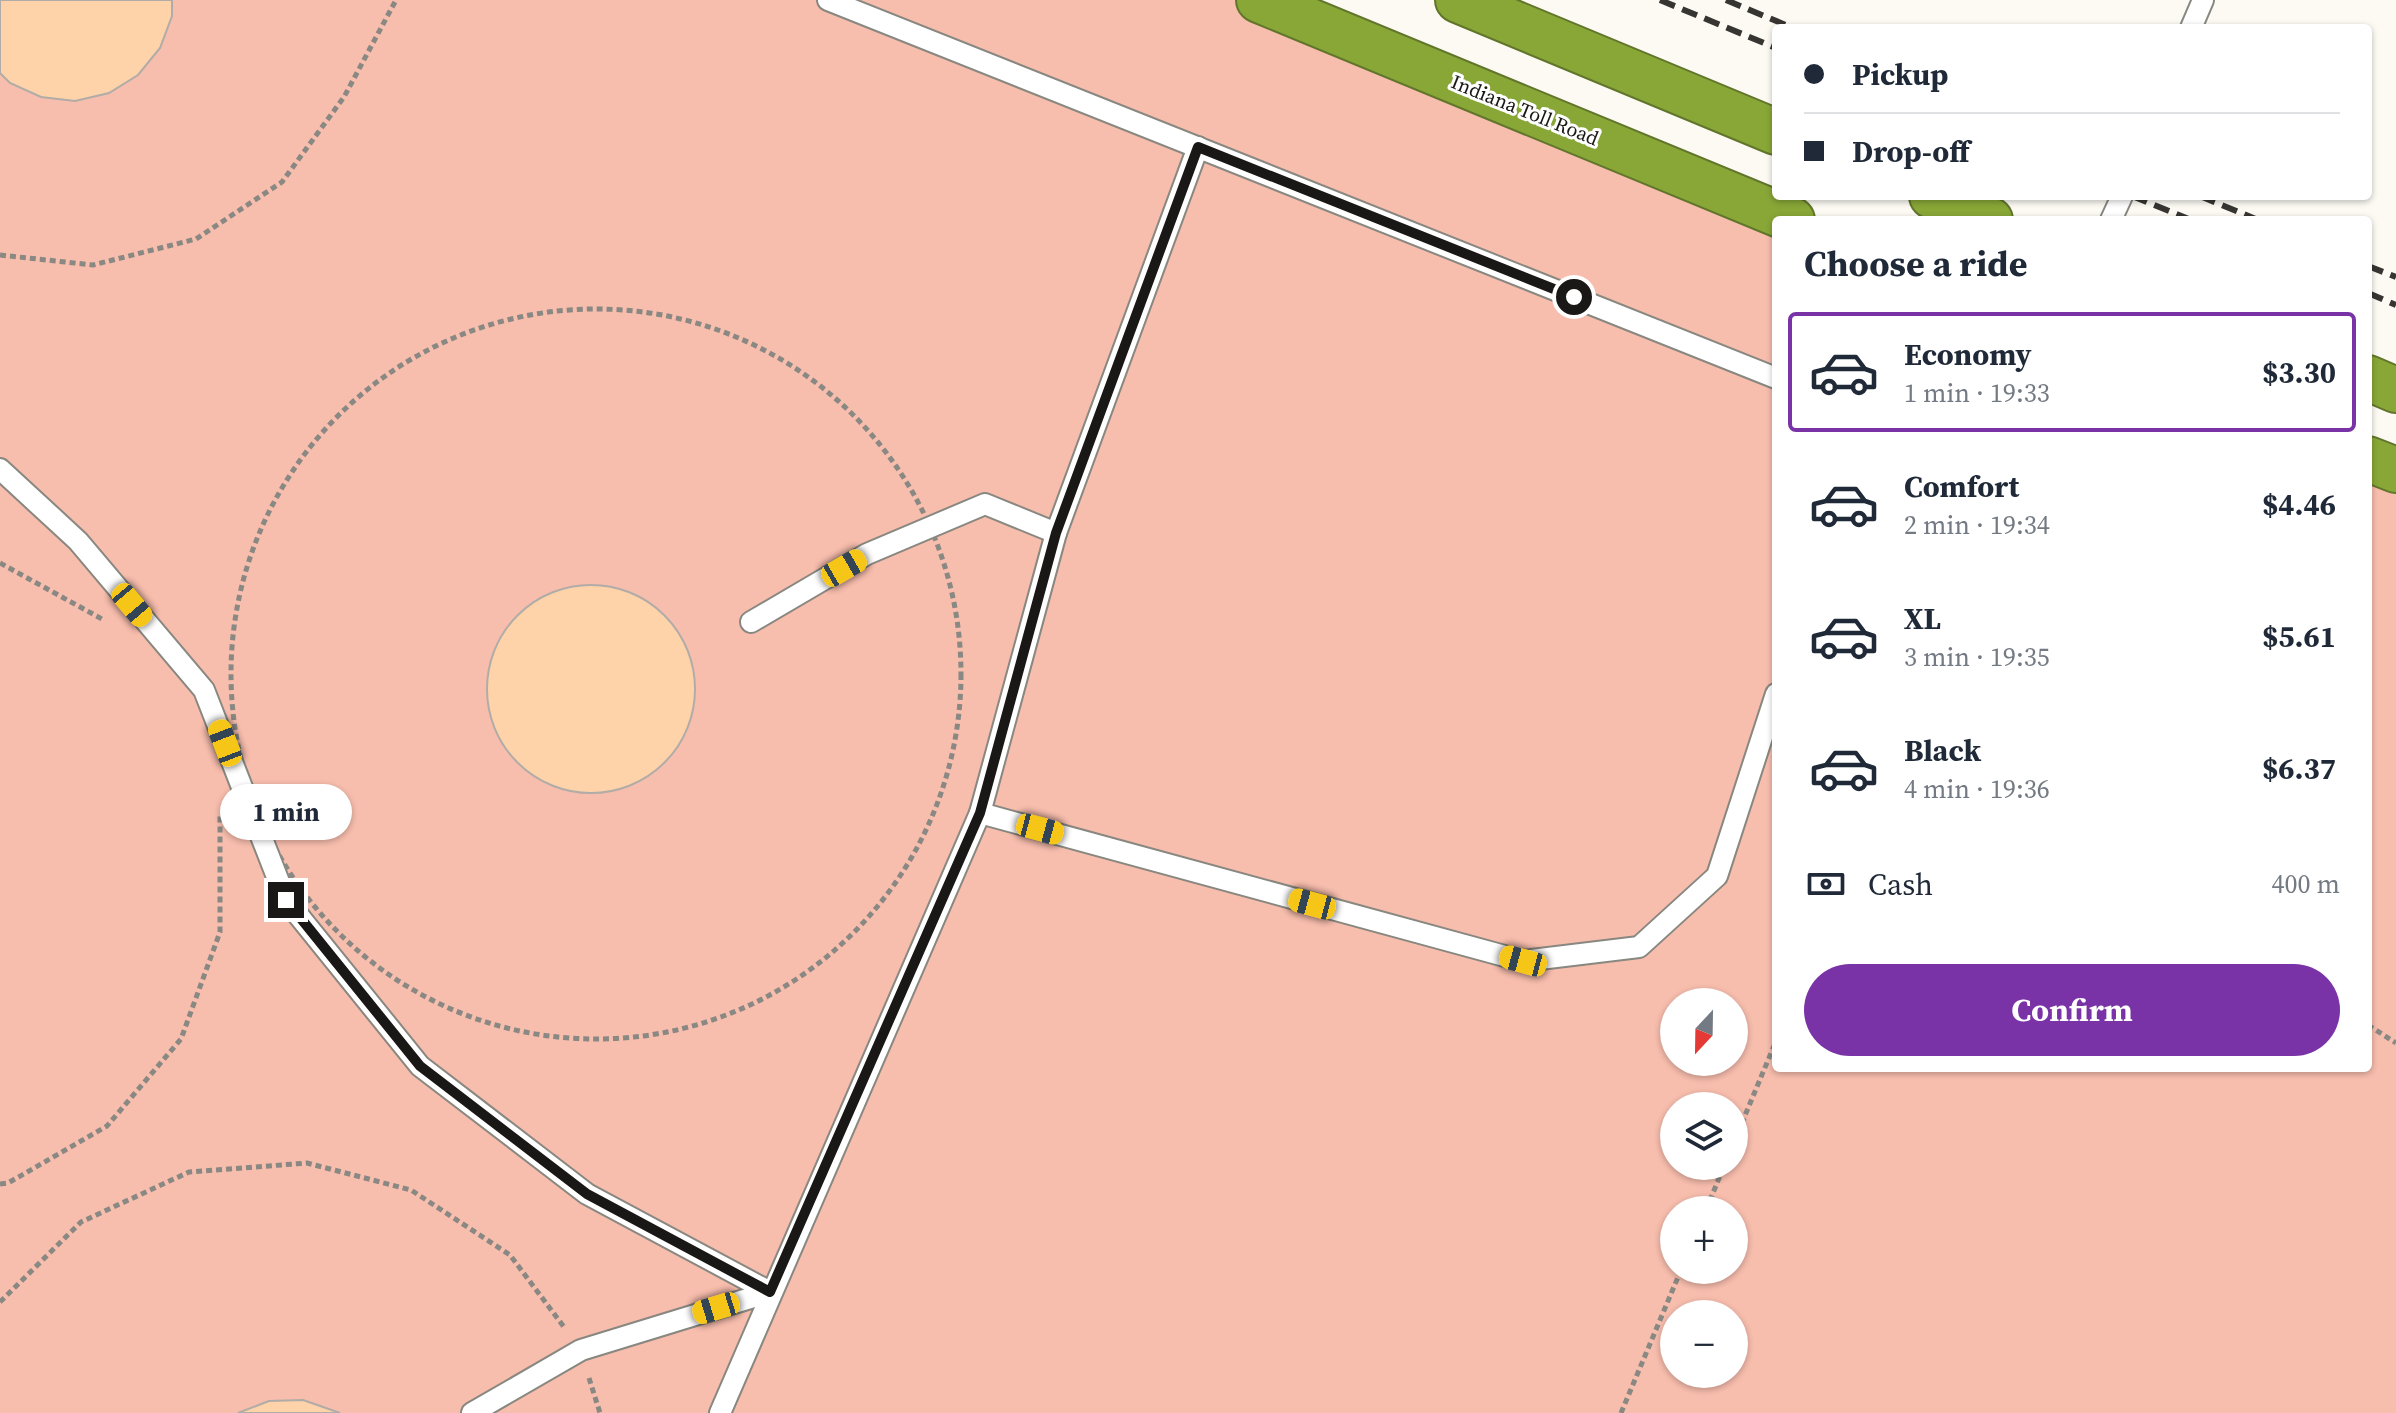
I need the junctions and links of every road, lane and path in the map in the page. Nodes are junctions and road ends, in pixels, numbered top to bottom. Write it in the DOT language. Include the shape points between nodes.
graph roads {
  1 [pos="396,0"];
  2 [pos="828,0"];
  3 [pos="1259,0"];
  4 [pos="1458,0"];
  5 [pos="2203,0"];
  6 [pos="2193,24"];
  7 [pos="1772,130"];
  8 [pos="1198,147"];
  9 [pos="1942,200"];
  10 [pos="1782,216"];
  11 [pos="1980,216"];
  12 [pos="0,255"];
  13 [pos="1772,376"];
  14 [pos="2372,380"];
  15 [pos="2396,390"];
  16 [pos="2372,461"];
  17 [pos="0,469"];
  18 [pos="2396,470"];
  19 [pos="929,528"];
  20 [pos="1056,533"];
  21 [pos="0,563"];
  22 [pos="106,621"];
  23 [pos="751,622"];
  24 [pos="1772,706"];
  25 [pos="216,805"];
  26 [pos="980,813"];
  27 [pos="2372,1028"];
  28 [pos="2396,1043"];
  29 [pos="1772,1051"];
  30 [pos="1748,1108"];
  31 [pos="0,1184"];
  32 [pos="1675,1284"];
  33 [pos="770,1292"];
  34 [pos="0,1302"];
  35 [pos="581,1350"];
  36 [pos="472,1413"];
  37 [pos="600,1413"];
  38 [pos="720,1413"];
  39 [pos="1621,1413"];
  1 -- 12 [label="path" via="344,97 282,182 196,239 93,265"];
  2 -- 8 [label="lane"];
  3 -- 10 [label="highway, Indiana Toll Road"];
  4 -- 7 [label="highway"];
  5 -- 6 [label="lane"];
  8 -- 13 [label="lane"];
  8 -- 20 [label="lane"];
  9 -- 11 [label="highway"];
  14 -- 15 [label="highway"];
  16 -- 18 [label="highway"];
  17 -- 33 [label="lane" via="78,541 204,690 286,900 420,1066 587,1194"];
  19 -- 19 [label="path" via="906,473 803,369 685,317 557,308 434,343 331,418 259,524 229,647 232,730 273,850 353,950 463,1016 588,1042 716,1023 849,944 926,841 963,719 956,591"];
  19 -- 20 [label="lane" via="985,504"];
  19 -- 23 [label="lane" via="867,554"];
  20 -- 26 [label="lane"];
  21 -- 22 [label="path"];
  24 -- 26 [label="lane" via="1717,876 1639,947 1523,961"];
  25 -- 31 [label="path" via="221,818 220,932 181,1039 107,1126"];
  26 -- 33 [label="lane"];
  27 -- 28 [label="path"];
  29 -- 30 [label="path"];
  32 -- 39 [label="path"];
  33 -- 35 [label="lane"];
  33 -- 38 [label="lane"];
  34 -- 35 [label="path" via="81,1222 189,1172 307,1163 411,1190 510,1255"];
  35 -- 36 [label="lane"];
  35 -- 37 [label="path"];
}
